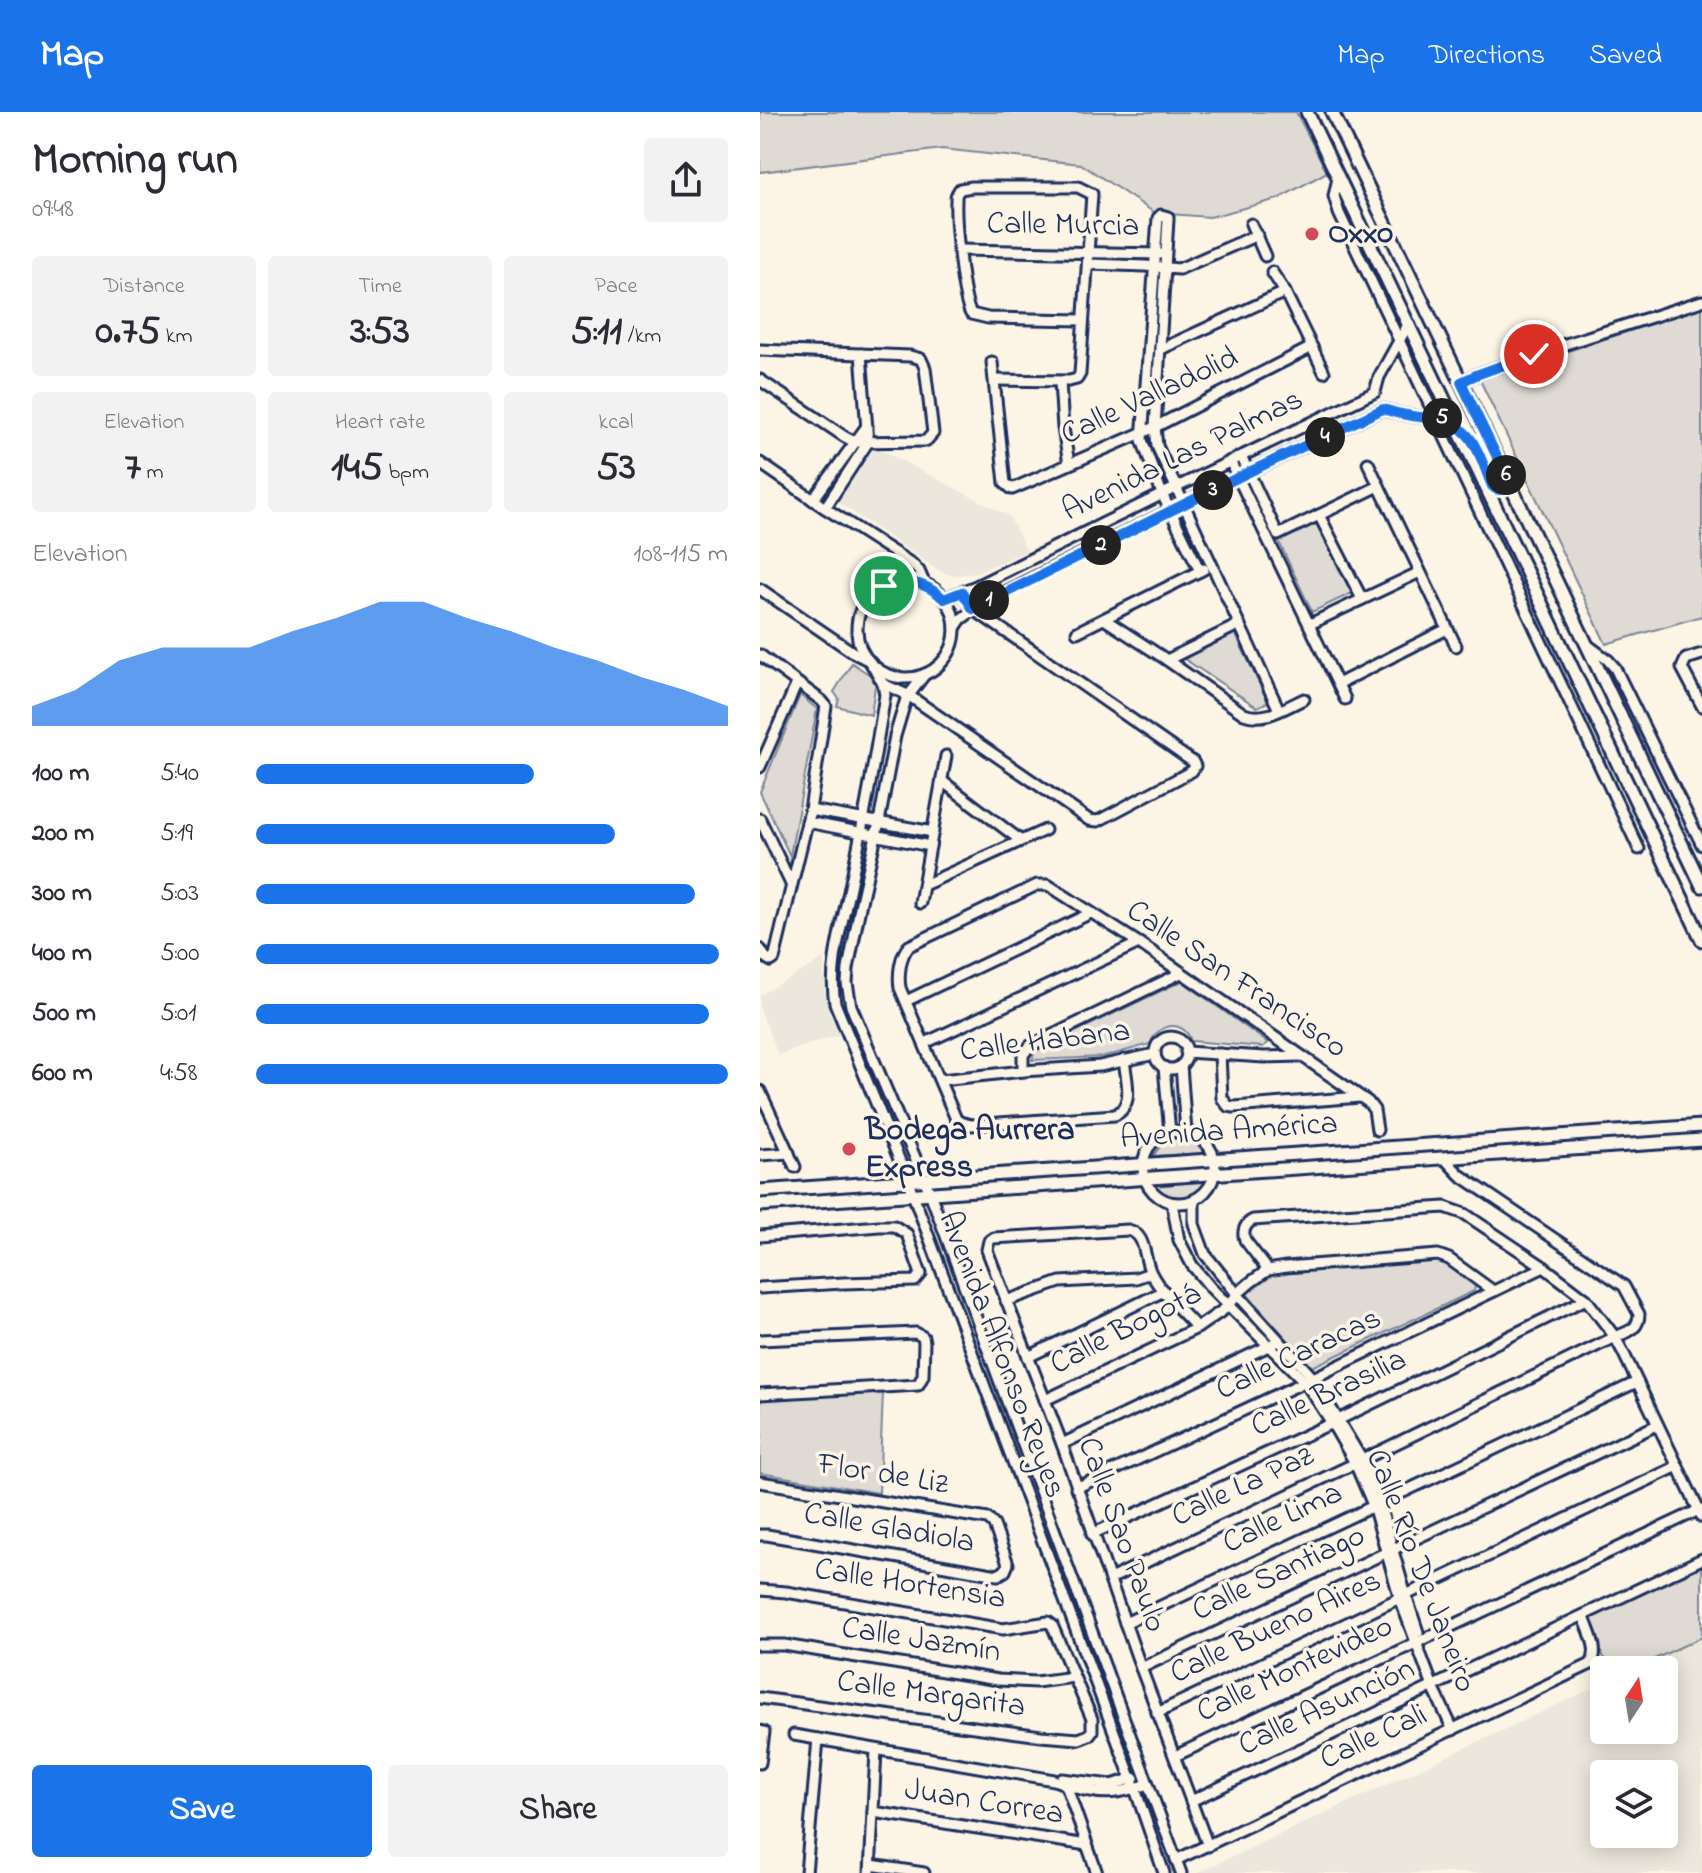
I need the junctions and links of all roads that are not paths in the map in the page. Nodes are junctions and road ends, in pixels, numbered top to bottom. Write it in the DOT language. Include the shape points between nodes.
graph roads {
  1 [pos="1307,112"];
  2 [pos="1332,112"];
  3 [pos="1359,168"];
  4 [pos="1338,178"];
  5 [pos="1163,221"];
  6 [pos="1251,224"];
  7 [pos="1257,235"];
  8 [pos="960,250"];
  9 [pos="1089,252"];
  10 [pos="1160,254"];
  11 [pos="1265,256"];
  12 [pos="1089,264"];
  13 [pos="1159,268"];
  14 [pos="1272,272"];
  15 [pos="1285,292"];
  16 [pos="1702,301"];
  17 [pos="1083,320"];
  18 [pos="1409,323"];
  19 [pos="1398,340"];
  20 [pos="1312,347"];
  21 [pos="1161,349"];
  22 [pos="760,350"];
  23 [pos="861,354"];
  24 [pos="992,362"];
  25 [pos="1324,372"];
  26 [pos="760,380"];
  27 [pos="995,380"];
  28 [pos="1060,382"];
  29 [pos="1461,382"];
  30 [pos="1375,392"];
  31 [pos="1383,409"];
  32 [pos="1436,419"];
  33 [pos="1455,423"];
  34 [pos="867,426"];
  35 [pos="1155,427"];
  36 [pos="1142,433"];
  37 [pos="855,442"];
  38 [pos="868,442"];
  39 [pos="1241,456"];
  40 [pos="1230,461"];
  41 [pos="760,463"];
  42 [pos="1368,463"];
  43 [pos="1069,464"];
  44 [pos="836,468"];
  45 [pos="1249,472"];
  46 [pos="847,475"];
  47 [pos="1238,477"];
  48 [pos="1379,486"];
  49 [pos="1511,486"];
  50 [pos="1175,488"];
  51 [pos="1162,494"];
  52 [pos="813,500"];
  53 [pos="1183,505"];
  54 [pos="825,508"];
  55 [pos="1171,511"];
  56 [pos="1319,515"];
  57 [pos="1509,532"];
  58 [pos="1494,539"];
  59 [pos="1211,566"];
  60 [pos="1200,571"];
  61 [pos="1420,572"];
  62 [pos="925,585"];
  63 [pos="760,589"];
  64 [pos="962,592"];
  65 [pos="944,599"];
  66 [pos="1362,599"];
  67 [pos="973,609"];
  68 [pos="1104,619"];
  69 [pos="1310,624"];
  70 [pos="1238,625"];
  71 [pos="955,628"];
  72 [pos="1447,629"];
  73 [pos="1077,632"];
  74 [pos="1456,646"];
  75 [pos="1589,646"];
  76 [pos="1702,654"];
  77 [pos="760,655"];
  78 [pos="1167,660"];
  79 [pos="869,662"];
  80 [pos="925,674"];
  81 [pos="797,683"];
  82 [pos="883,684"];
  83 [pos="1338,684"];
  84 [pos="908,695"];
  85 [pos="1304,699"];
  86 [pos="1345,699"];
  87 [pos="1702,706"];
  88 [pos="1279,710"];
  89 [pos="946,756"];
  90 [pos="760,767"];
  91 [pos="942,781"];
  92 [pos="810,810"];
  93 [pos="760,819"];
  94 [pos="863,820"];
  95 [pos="807,822"];
  96 [pos="879,822"];
  97 [pos="1045,830"];
  98 [pos="861,832"];
  99 [pos="933,832"];
  100 [pos="876,835"];
  101 [pos="1020,840"];
  102 [pos="1701,841"];
  103 [pos="930,846"];
  104 [pos="1639,849"];
  105 [pos="791,884"];
  106 [pos="924,885"];
  107 [pos="1702,886"];
  108 [pos="920,903"];
  109 [pos="1091,913"];
  110 [pos="840,940"];
  111 [pos="1702,940"];
  112 [pos="854,942"];
  113 [pos="1139,943"];
  114 [pos="760,949"];
  115 [pos="1181,973"];
  116 [pos="906,1001"];
  117 [pos="925,1043"];
  118 [pos="1186,1052"];
  119 [pos="1155,1054"];
  120 [pos="1220,1054"];
  121 [pos="1301,1056"];
  122 [pos="1124,1060"];
  123 [pos="1181,1065"];
  124 [pos="1164,1067"];
  125 [pos="1023,1071"];
  126 [pos="941,1080"];
  127 [pos="760,1091"];
  128 [pos="1360,1097"];
  129 [pos="764,1106"];
  130 [pos="1183,1110"];
  131 [pos="1168,1111"];
  132 [pos="1702,1126"];
  133 [pos="1377,1130"];
  134 [pos="1186,1132"];
  135 [pos="1170,1133"];
  136 [pos="1702,1140"];
  137 [pos="1427,1144"];
  138 [pos="789,1153"];
  139 [pos="760,1155"];
  140 [pos="1444,1158"];
  141 [pos="1214,1159"];
  142 [pos="1428,1159"];
  143 [pos="1143,1164"];
  144 [pos="795,1167"];
  145 [pos="1215,1173"];
  146 [pos="1145,1178"];
  147 [pos="924,1179"];
  148 [pos="908,1181"];
  149 [pos="760,1191"];
  150 [pos="930,1193"];
  151 [pos="913,1195"];
  152 [pos="1194,1200"];
  153 [pos="1172,1203"];
  154 [pos="760,1205"];
  155 [pos="760,1236"];
  156 [pos="1205,1254"];
  157 [pos="1192,1265"];
  158 [pos="1544,1267"];
  159 [pos="1268,1270"];
  160 [pos="1150,1273"];
  161 [pos="760,1288"];
  162 [pos="1164,1291"];
  163 [pos="1493,1291"];
  164 [pos="1237,1294"];
  165 [pos="1586,1299"];
  166 [pos="1006,1301"];
  167 [pos="1229,1306"];
  168 [pos="1197,1328"];
  169 [pos="1615,1337"];
  170 [pos="760,1340"];
  171 [pos="1274,1344"];
  172 [pos="1028,1357"];
  173 [pos="1309,1380"];
  174 [pos="1637,1382"];
  175 [pos="760,1394"];
  176 [pos="1045,1400"];
  177 [pos="1335,1421"];
  178 [pos="1657,1425"];
  179 [pos="1062,1444"];
  180 [pos="1358,1461"];
  181 [pos="1678,1466"];
  182 [pos="760,1482"];
  183 [pos="1076,1488"];
  184 [pos="1376,1504"];
  185 [pos="1700,1514"];
  186 [pos="1092,1534"];
  187 [pos="760,1535"];
  188 [pos="1390,1550"];
  189 [pos="1702,1559"];
  190 [pos="1007,1568"];
  191 [pos="1110,1579"];
  192 [pos="760,1590"];
  193 [pos="1403,1597"];
  194 [pos="1584,1617"];
  195 [pos="1125,1623"];
  196 [pos="1418,1641"];
  197 [pos="760,1645"];
  198 [pos="1141,1668"];
  199 [pos="1074,1677"];
  200 [pos="1436,1686"];
  201 [pos="760,1698"];
  202 [pos="1157,1713"];
  203 [pos="1456,1728"];
  204 [pos="762,1732"];
  205 [pos="794,1735"];
  206 [pos="818,1739"];
  207 [pos="876,1750"];
  208 [pos="1175,1756"];
  209 [pos="760,1763"];
  210 [pos="1146,1779"];
  211 [pos="1062,1781"];
  212 [pos="1133,1784"];
  213 [pos="1191,1801"];
  214 [pos="873,1812"];
  215 [pos="1087,1845"];
  216 [pos="1208,1846"];
  217 [pos="1176,1860"];
  218 [pos="871,1869"];
  219 [pos="806,1873"];
  220 [pos="924,1873"];
  221 [pos="1097,1873"];
  222 [pos="1164,1873"];
  223 [pos="1181,1873"];
  1 -- 4 [label="main road"];
  2 -- 3 [label="main road"];
  3 -- 4 [label="main road" via="1345,166"];
  3 -- 29 [label="main road"];
  4 -- 18 [label="main road"];
  4 -- 19 [label="street" via="1335,205"];
  5 -- 10 [label="street"];
  6 -- 7 [label="street"];
  7 -- 11 [label="street"];
  7 -- 13 [label="street, Calle Murcia" via="1179,269"];
  8 -- 9 [label="street, Calle Murcia"];
  8 -- 9 [label="street" via="960,189 1078,187 1092,194"];
  8 -- 17 [label="street" via="971,314"];
  9 -- 10 [label="street, Calle Murcia"];
  9 -- 12 [label="street"];
  10 -- 13 [label="street"];
  12 -- 13 [label="street, Calle Murcia"];
  12 -- 17 [label="street"];
  13 -- 21 [label="street"];
  13 -- 36 [label="street"];
  14 -- 15 [label="street"];
  15 -- 20 [label="street"];
  15 -- 21 [label="street"];
  16 -- 29 [label="street"];
  17 -- 28 [label="street" via="1081,370 1073,380"];
  18 -- 19 [label="street"];
  18 -- 33 [label="main road"];
  19 -- 30 [label="street"];
  19 -- 32 [label="street"];
  20 -- 25 [label="street"];
  20 -- 35 [label="street, Calle Valladolid"];
  21 -- 35 [label="street"];
  22 -- 23 [label="street"];
  23 -- 34 [label="street"];
  23 -- 38 [label="street" via="921,359 933,428 926,441"];
  24 -- 27 [label="street"];
  26 -- 37 [label="street"];
  27 -- 28 [label="street"];
  27 -- 43 [label="street, Calle Valladolid" via="1009,489"];
  28 -- 43 [label="street"];
  29 -- 49 [label="main road"];
  30 -- 31 [label="street"];
  30 -- 39 [label="street, Avenida Las Palmas"];
  31 -- 32 [label="street"];
  31 -- 45 [label="street, Avenida Las Palmas"];
  32 -- 33 [label="street"];
  32 -- 58 [label="street"];
  33 -- 49 [label="main road" via="1471,439 1494,488"];
  33 -- 57 [label="main road"];
  34 -- 37 [label="street"];
  34 -- 38 [label="street"];
  35 -- 36 [label="street, Calle Valladolid"];
  35 -- 50 [label="street" via="1157,446"];
  36 -- 43 [label="street, Calle Valladolid"];
  36 -- 51 [label="street"];
  37 -- 38 [label="street"];
  37 -- 44 [label="street"];
  38 -- 46 [label="street"];
  39 -- 40 [label="street, Avenida Las Palmas"];
  39 -- 45 [label="street"];
  40 -- 47 [label="street"];
  40 -- 50 [label="street, Avenida Las Palmas"];
  41 -- 52 [label="street"];
  42 -- 48 [label="street"];
  44 -- 46 [label="street"];
  44 -- 52 [label="street"];
  45 -- 47 [label="street, Avenida Las Palmas"];
  45 -- 56 [label="street" via="1278,535"];
  46 -- 54 [label="street"];
  47 -- 53 [label="street, Avenida Las Palmas"];
  47 -- 69 [label="street"];
  48 -- 56 [label="street"];
  48 -- 61 [label="street"];
  49 -- 75 [label="main road"];
  50 -- 51 [label="street, Avenida Las Palmas"];
  50 -- 53 [label="street"];
  51 -- 55 [label="street"];
  51 -- 64 [label="street, Avenida Las Palmas"];
  52 -- 54 [label="street"];
  53 -- 55 [label="street, Avenida Las Palmas"];
  53 -- 59 [label="street"];
  54 -- 62 [label="street" via="912,564"];
  55 -- 60 [label="street"];
  55 -- 67 [label="street, Avenida Las Palmas"];
  56 -- 66 [label="street"];
  57 -- 58 [label="street"];
  57 -- 111 [label="main road"];
  58 -- 104 [label="street"];
  59 -- 60 [label="street"];
  59 -- 70 [label="street"];
  60 -- 68 [label="street"];
  61 -- 66 [label="street"];
  61 -- 72 [label="street"];
  62 -- 65 [label="street"];
  62 -- 79 [label="street" via="901,581 884,586 863,605 857,632"];
  63 -- 79 [label="street"];
  64 -- 65 [label="street, Avenida Las Palmas"];
  64 -- 67 [label="street"];
  65 -- 71 [label="street"];
  66 -- 69 [label="street"];
  67 -- 71 [label="street, Avenida Las Palmas"];
  67 -- 84 [label="street" via="1193,762 1192,771 1098,821 1086,819"];
  68 -- 73 [label="street"];
  68 -- 78 [label="street"];
  69 -- 83 [label="street"];
  70 -- 78 [label="street"];
  70 -- 88 [label="street"];
  71 -- 80 [label="street" via="947,656"];
  72 -- 74 [label="street"];
  72 -- 83 [label="street"];
  75 -- 102 [label="street" via="1615,668"];
  75 -- 107 [label="main road"];
  76 -- 87 [label="street" via="1686,659 1682,668"];
  77 -- 81 [label="street"];
  78 -- 88 [label="street" via="1244,714 1259,718"];
  79 -- 80 [label="street" via="897,678"];
  79 -- 82 [label="street"];
  80 -- 84 [label="street, Avenida Alfonso Reyes"];
  81 -- 90 [label="street"];
  81 -- 92 [label="street" via="826,705"];
  82 -- 84 [label="street"];
  82 -- 94 [label="street, Avenida Alfonso Reyes"];
  83 -- 86 [label="street"];
  84 -- 96 [label="street, Avenida Alfonso Reyes" via="897,725"];
  85 -- 88 [label="street"];
  89 -- 91 [label="street"];
  91 -- 99 [label="street"];
  91 -- 101 [label="street"];
  92 -- 94 [label="street"];
  92 -- 95 [label="street"];
  93 -- 105 [label="street"];
  94 -- 96 [label="street"];
  94 -- 98 [label="street, Avenida Alfonso Reyes"];
  95 -- 98 [label="street"];
  95 -- 105 [label="street"];
  96 -- 99 [label="street"];
  96 -- 100 [label="street, Avenida Alfonso Reyes"];
  97 -- 101 [label="street"];
  98 -- 100 [label="street"];
  98 -- 110 [label="street, Avenida Alfonso Reyes"];
  99 -- 103 [label="street"];
  100 -- 103 [label="street"];
  100 -- 112 [label="street, Avenida Alfonso Reyes"];
  101 -- 106 [label="street"];
  103 -- 106 [label="street"];
  105 -- 114 [label="street" via="773,960"];
  106 -- 108 [label="street"];
  109 -- 113 [label="street, Calle San Francisco"];
  109 -- 116 [label="street"];
  109 -- 116 [label="street, Calle San Francisco" via="1055,888 1037,885 909,946 899,983"];
  110 -- 112 [label="street"];
  110 -- 148 [label="street, Avenida Alfonso Reyes" via="833,988 836,1008"];
  112 -- 147 [label="street, Avenida Alfonso Reyes" via="847,983 851,1006"];
  113 -- 115 [label="street, Calle San Francisco"];
  113 -- 117 [label="street"];
  115 -- 121 [label="street, Calle San Francisco"];
  115 -- 125 [label="street" via="1030,1046 1023,1055"];
  116 -- 117 [label="street"];
  117 -- 126 [label="street"];
  118 -- 119 [label="street" via="1182,1042 1167,1037"];
  118 -- 120 [label="street"];
  118 -- 123 [label="street"];
  119 -- 122 [label="street, Calle Habana"];
  119 -- 124 [label="street"];
  120 -- 121 [label="street"];
  120 -- 128 [label="street" via="1222,1098 1228,1106"];
  121 -- 128 [label="street, Calle San Francisco"];
  122 -- 125 [label="street, Calle Habana"];
  122 -- 126 [label="street" via="1128,1099 1115,1115 971,1125 956,1119"];
  123 -- 124 [label="street"];
  123 -- 130 [label="street"];
  124 -- 131 [label="street"];
  125 -- 126 [label="street, Calle Habana"];
  127 -- 129 [label="street"];
  128 -- 133 [label="street, Calle San Francisco" via="1372,1106"];
  129 -- 138 [label="street"];
  130 -- 131 [label="street"];
  130 -- 134 [label="street"];
  131 -- 135 [label="street"];
  132 -- 137 [label="main road, Avenida América"];
  134 -- 135 [label="street"];
  134 -- 141 [label="street" via="1198,1137"];
  135 -- 143 [label="street" via="1151,1144"];
  136 -- 140 [label="main road, Avenida América"];
  137 -- 141 [label="main road, Avenida América"];
  137 -- 142 [label="main road"];
  138 -- 139 [label="street"];
  138 -- 144 [label="street"];
  140 -- 142 [label="main road, Avenida América"];
  140 -- 169 [label="street" via="1460,1175 1624,1286 1639,1318 1632,1330"];
  141 -- 143 [label="main road, Avenida América"];
  141 -- 145 [label="street"];
  142 -- 145 [label="main road, Avenida América"];
  143 -- 146 [label="street"];
  143 -- 147 [label="main road, Avenida América"];
  145 -- 146 [label="main road, Avenida América"];
  145 -- 152 [label="street" via="1208,1189"];
  146 -- 150 [label="main road, Avenida América"];
  146 -- 153 [label="street" via="1155,1194"];
  147 -- 148 [label="main road, Avenida América"];
  147 -- 150 [label="street, Avenida Alfonso Reyes"];
  148 -- 149 [label="main road, Avenida América"];
  148 -- 151 [label="street, Avenida Alfonso Reyes"];
  150 -- 151 [label="main road, Avenida América"];
  150 -- 210 [label="street, Avenida Alfonso Reyes"];
  151 -- 154 [label="main road, Avenida América"];
  151 -- 212 [label="street, Avenida Alfonso Reyes"];
  152 -- 153 [label="street"];
  152 -- 156 [label="street, Calle Río De Janeiro" via="1194,1224"];
  153 -- 157 [label="street, Calle Río De Janeiro" via="1179,1240"];
  155 -- 161 [label="street" via="894,1226 907,1234 921,1270 915,1281"];
  156 -- 157 [label="street"];
  156 -- 164 [label="street, Calle Río De Janeiro"];
  157 -- 167 [label="street, Calle Río De Janeiro"];
  158 -- 159 [label="street" via="1459,1210 1445,1207 1253,1220 1243,1234"];
  158 -- 163 [label="street, Calle Caracas"];
  158 -- 165 [label="street"];
  159 -- 163 [label="street" via="1438,1255"];
  159 -- 164 [label="street, Calle Bogotá"];
  160 -- 162 [label="street"];
  160 -- 166 [label="street" via="1060,1282"];
  160 -- 166 [label="street, Calle Sao Paulo" via="1140,1238 1128,1230 993,1238 987,1250"];
  162 -- 168 [label="street"];
  162 -- 172 [label="street"];
  163 -- 173 [label="street, Calle Caracas"];
  164 -- 167 [label="street, Calle Bogotá"];
  164 -- 171 [label="street, Calle Río De Janeiro"];
  165 -- 169 [label="street"];
  165 -- 177 [label="street, Calle Brasilia"];
  166 -- 172 [label="street, Calle Sao Paulo"];
  167 -- 168 [label="street, Calle Bogotá"];
  167 -- 171 [label="street, Calle Río De Janeiro"];
  168 -- 176 [label="street, Calle Bogotá"];
  169 -- 174 [label="street"];
  169 -- 180 [label="street, Calle La Paz"];
  170 -- 175 [label="street" via="916,1333 924,1342 918,1385"];
  171 -- 173 [label="street, Calle Río De Janeiro"];
  171 -- 179 [label="street"];
  172 -- 176 [label="street, Calle Sao Paulo"];
  173 -- 177 [label="street, Calle Río De Janeiro"];
  173 -- 183 [label="street, Calle Caracas"];
  174 -- 178 [label="street"];
  174 -- 184 [label="street, Calle Lima"];
  176 -- 179 [label="street, Calle Sao Paulo"];
  177 -- 180 [label="street, Calle Río De Janeiro"];
  177 -- 186 [label="street, Calle Brasilia"];
  178 -- 181 [label="street"];
  178 -- 188 [label="street, Calle Santiago"];
  179 -- 183 [label="street, Calle Sao Paulo"];
  180 -- 184 [label="street, Calle Río De Janeiro"];
  180 -- 191 [label="street, Calle La Paz"];
  181 -- 185 [label="street"];
  181 -- 193 [label="street, Calle Bueno Aires"];
  182 -- 190 [label="street, Flor de Liz" via="984,1518 994,1525"];
  183 -- 186 [label="street, Calle Sao Paulo"];
  184 -- 188 [label="street, Calle Río De Janeiro"];
  184 -- 195 [label="street, Calle Lima"];
  185 -- 196 [label="street, Calle Montevideo"];
  186 -- 191 [label="street, Calle Sao Paulo"];
  187 -- 190 [label="street, Calle Gladiola" via="998,1575"];
  188 -- 193 [label="street, Calle Río De Janeiro"];
  188 -- 198 [label="street, Calle Santiago"];
  189 -- 194 [label="street, Calle Asunción"];
  191 -- 195 [label="street, Calle Sao Paulo"];
  192 -- 199 [label="street, Calle Hortensia" via="1003,1629 1044,1621 1050,1623"];
  193 -- 196 [label="street, Calle Río De Janeiro"];
  193 -- 202 [label="street, Calle Bueno Aires"];
  194 -- 200 [label="street, Calle Asunción"];
  194 -- 203 [label="street, Calle Cali" via="1596,1650 1591,1664"];
  195 -- 198 [label="street, Calle Sao Paulo"];
  196 -- 200 [label="street, Calle Río De Janeiro"];
  196 -- 208 [label="street, Calle Montevideo"];
  197 -- 199 [label="street, Calle Jazmín" via="998,1680"];
  198 -- 202 [label="street, Calle Sao Paulo"];
  199 -- 201 [label="street, Calle Margarita" via="1092,1719 1092,1731 1079,1739"];
  200 -- 203 [label="street, Calle Río De Janeiro"];
  200 -- 213 [label="street, Calle Asunción"];
  202 -- 208 [label="street, Calle Sao Paulo"];
  203 -- 216 [label="street, Calle Cali"];
  204 -- 209 [label="street"];
  205 -- 206 [label="street"];
  206 -- 207 [label="street"];
  206 -- 219 [label="street"];
  207 -- 211 [label="street"];
  207 -- 214 [label="street"];
  208 -- 213 [label="street, Calle Sao Paulo"];
  210 -- 212 [label="street"];
  210 -- 217 [label="street, Avenida Alfonso Reyes"];
  211 -- 212 [label="street" via="1108,1793"];
  211 -- 215 [label="street"];
  212 -- 222 [label="street, Avenida Alfonso Reyes"];
  213 -- 216 [label="street, Calle Sao Paulo"];
  214 -- 215 [label="street, Juan Correa"];
  214 -- 218 [label="street"];
  215 -- 221 [label="street"];
  216 -- 217 [label="street, Calle Cali"];
  217 -- 223 [label="street, Avenida Alfonso Reyes"];
  218 -- 220 [label="street"];
}
